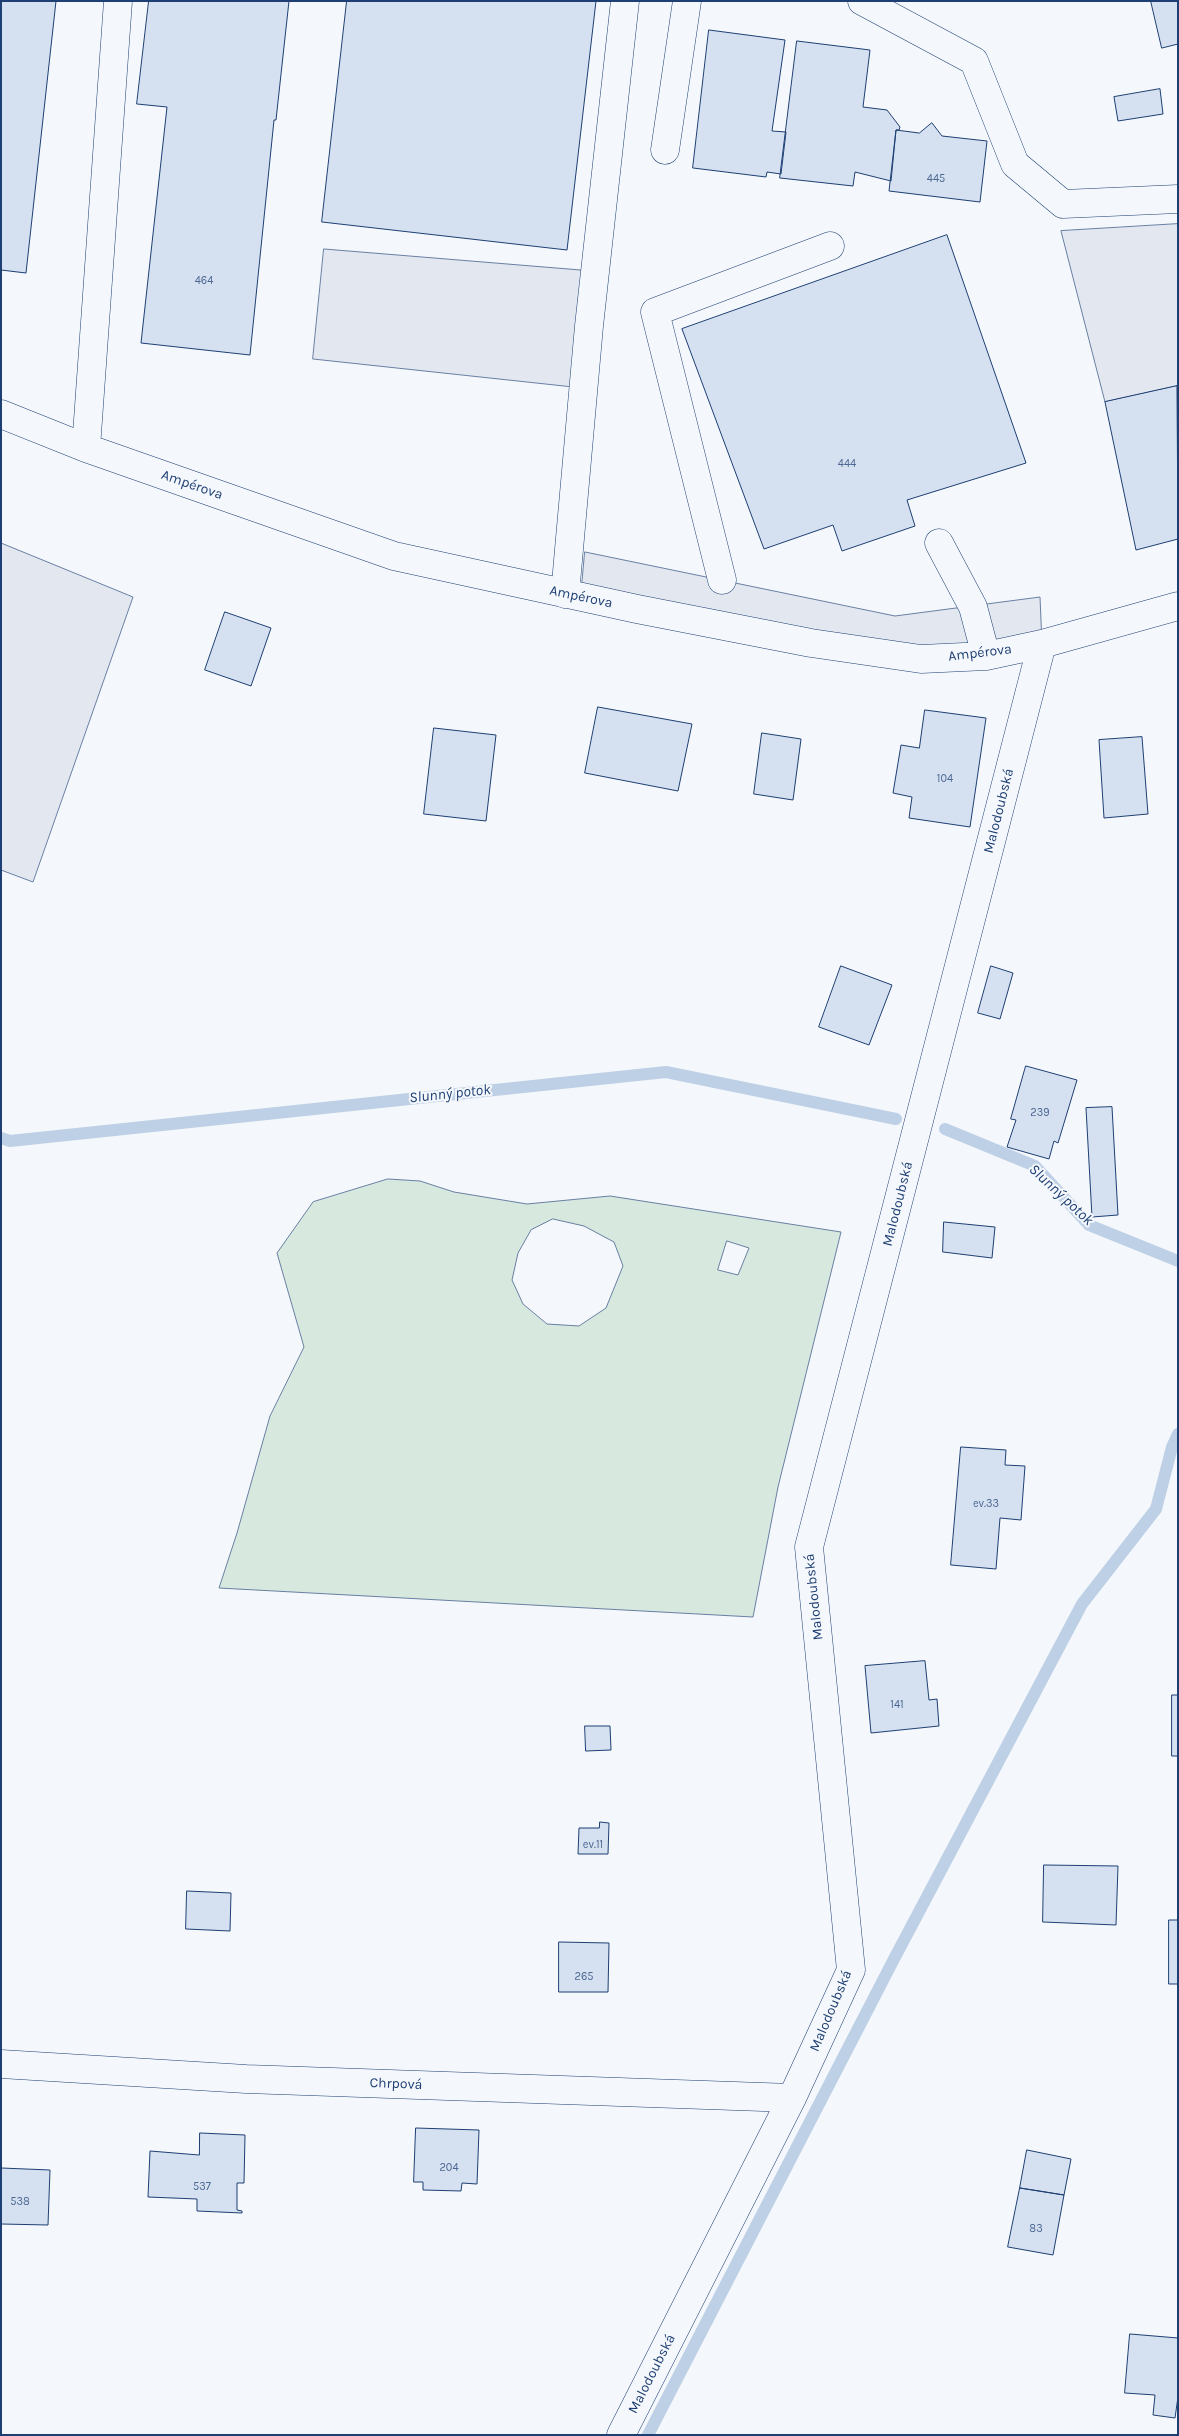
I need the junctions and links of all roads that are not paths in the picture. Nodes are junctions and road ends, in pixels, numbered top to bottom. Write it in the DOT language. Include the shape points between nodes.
graph roads {
  1 [pos="118,1"];
  2 [pos="624,1"];
  3 [pos="687,1"];
  4 [pos="862,1"];
  5 [pos="665,150"];
  6 [pos="1178,199"];
  7 [pos="830,246"];
  8 [pos="1,414"];
  9 [pos="86,448"];
  10 [pos="939,543"];
  11 [pos="722,580"];
  12 [pos="565,594"];
  13 [pos="1178,606"];
  14 [pos="1042,644"];
  15 [pos="986,656"];
  16 [pos="1,2064"];
  17 [pos="792,2098"];
  18 [pos="621,2435"];
  1 -- 9 [label="street"];
  2 -- 12 [label="street"];
  3 -- 5 [label="street"];
  4 -- 6 [label="street" via="974,60 1015,164 1063,204"];
  7 -- 11 [label="street" via="655,312"];
  8 -- 9 [label="street, Ampérova"];
  9 -- 12 [label="street, Ampérova" via="394,556"];
  10 -- 15 [label="street" via="973,607"];
  12 -- 15 [label="street, Ampérova" via="811,643 921,659"];
  13 -- 14 [label="street, Ampérova"];
  14 -- 15 [label="street, Ampérova"];
  14 -- 17 [label="street, Malodoubská" via="809,1547 851,1970"];
  16 -- 17 [label="street, Chrpová" via="246,2079"];
  17 -- 18 [label="street, Malodoubská"];
}
